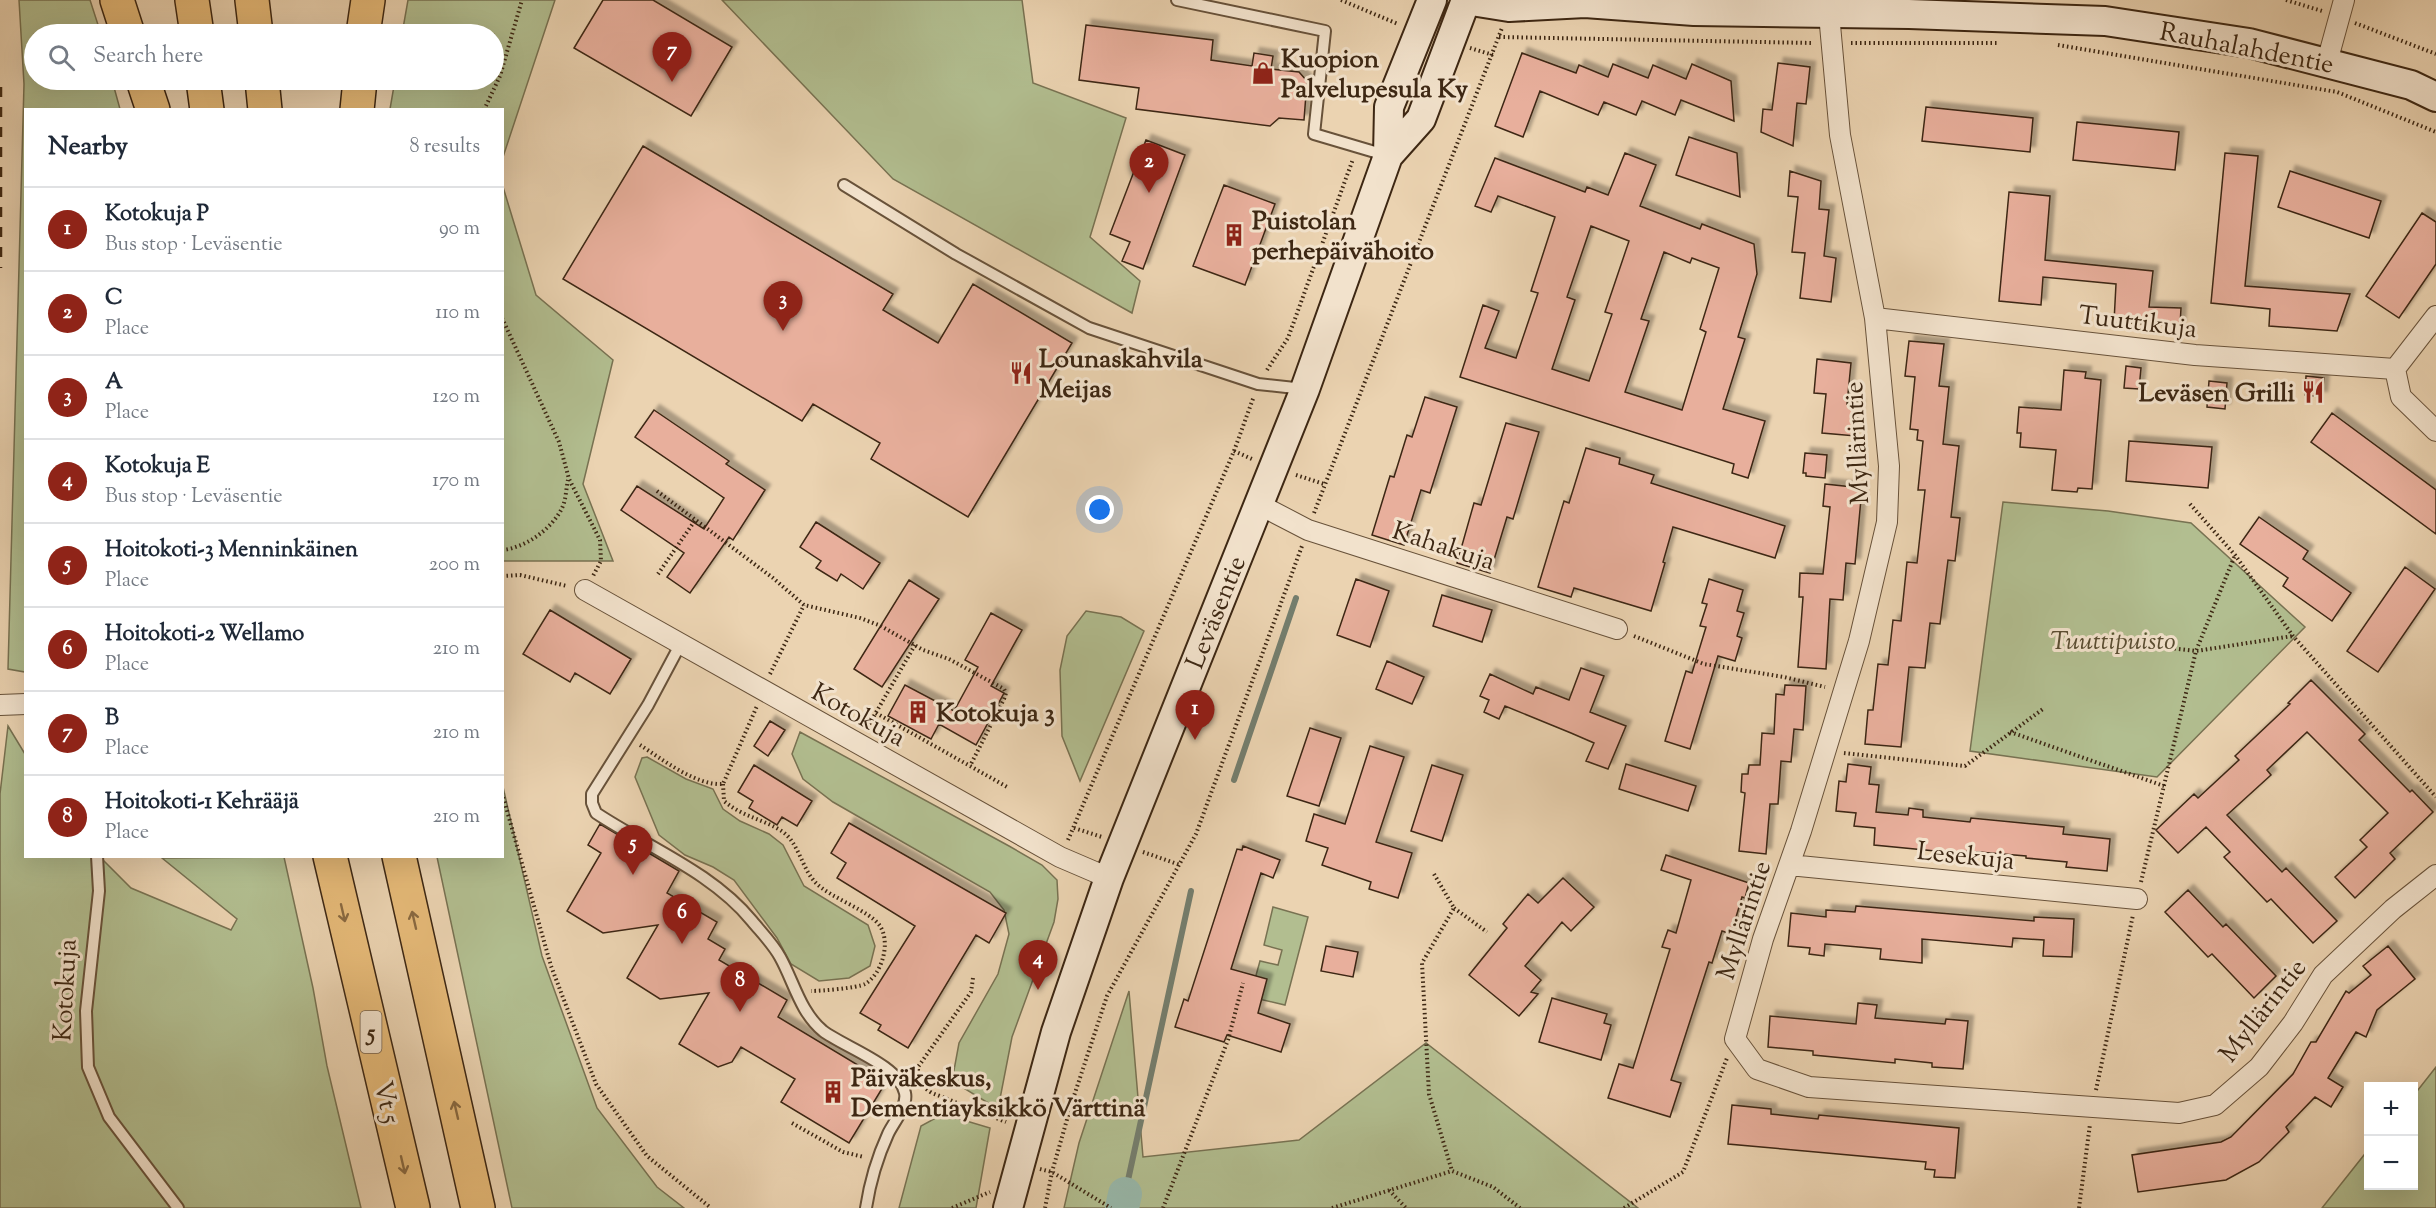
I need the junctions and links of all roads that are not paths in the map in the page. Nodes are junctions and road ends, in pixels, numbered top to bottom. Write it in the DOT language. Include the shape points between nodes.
graph roads {
  1 [pos="117,0"];
  2 [pos="192,0"];
  3 [pos="252,0"];
  4 [pos="368,0"];
  5 [pos="1177,0"];
  6 [pos="1432,0"];
  7 [pos="1466,0"];
  8 [pos="1582,1"];
  9 [pos="1694,5"];
  10 [pos="2341,8"];
  11 [pos="1839,14"];
  12 [pos="125,24"];
  13 [pos="195,24"];
  14 [pos="255,24"];
  15 [pos="364,24"];
  16 [pos="2327,62"];
  17 [pos="146,90"];
  18 [pos="204,90"];
  19 [pos="263,90"];
  20 [pos="359,90"];
  21 [pos="2436,97"];
  22 [pos="152,108"];
  23 [pos="207,108"];
  24 [pos="265,108"];
  25 [pos="357,108"];
  26 [pos="1388,156"];
  27 [pos="844,185"];
  28 [pos="2436,316"];
  29 [pos="1875,318"];
  30 [pos="2395,369"];
  31 [pos="1305,389"];
  32 [pos="2436,431"];
  33 [pos="1258,504"];
  34 [pos="585,590"];
  35 [pos="1617,629"];
  36 [pos="680,645"];
  37 [pos="24,704"];
  38 [pos="0,705"];
  39 [pos="97,858"];
  40 [pos="330,858"];
  41 [pos="399,858"];
  42 [pos="1789,865"];
  43 [pos="2436,875"];
  44 [pos="1109,878"];
  45 [pos="2137,899"];
  46 [pos="178,1208"];
  47 [pos="413,1208"];
  48 [pos="478,1208"];
  49 [pos="866,1208"];
  50 [pos="1008,1208"];
  1 -- 12 [label="highway"];
  2 -- 13 [label="highway"];
  3 -- 14 [label="highway"];
  4 -- 15 [label="highway"];
  5 -- 26 [label="lane" via="1325,31 1314,134"];
  6 -- 26 [label="main road, Leväsentie" via="1389,107"];
  7 -- 8 [label="main road, Rauhalahdentie" via="1509,7"];
  7 -- 26 [label="main road, Leväsentie" via="1421,119"];
  8 -- 9 [label="main road, Rauhalahdentie"];
  9 -- 11 [label="main road, Rauhalahdentie"];
  10 -- 16 [label="street"];
  11 -- 16 [label="main road, Rauhalahdentie" via="2002,23 2105,21 2249,43"];
  11 -- 29 [label="street, Myllärintie" via="1840,135"];
  16 -- 21 [label="main road, Rauhalahdentie" via="2410,85"];
  17 -- 22 [label="highway"];
  18 -- 23 [label="highway"];
  19 -- 24 [label="highway"];
  20 -- 25 [label="highway"];
  26 -- 31 [label="main road, Leväsentie"];
  27 -- 31 [label="lane" via="956,254 1089,328 1258,384"];
  28 -- 30 [label="street"];
  29 -- 30 [label="street, Tuuttikuja" via="2195,356"];
  29 -- 42 [label="street, Myllärintie" via="1889,466 1887,522 1859,641"];
  30 -- 32 [label="street" via="2401,398"];
  31 -- 33 [label="main road, Leväsentie"];
  33 -- 35 [label="street, Kahakuja" via="1308,530"];
  33 -- 44 [label="main road, Leväsentie"];
  34 -- 36 [label="street, Kotokuja"];
  36 -- 44 [label="street, Kotokuja" via="1060,857"];
  36 -- 49 [label="lane" via="592,794 592,802 596,813 716,886 751,919 779,956 801,1004 819,1027 881,1064 899,1081 905,1101 887,1134 870,1182"];
  37 -- 38 [label="street"];
  39 -- 46 [label="lane, Kotokuja" via="99,891 86,1011 88,1066 109,1117"];
  40 -- 47 [label="highway, Vt 5 / 5, one-way"];
  48 -- 41 [label="highway, one-way"];
  42 -- 43 [label="street, Myllärintie" via="1735,1039 1757,1069 1809,1087 2179,1113 2215,1105 2259,1067 2323,975 2393,909"];
  42 -- 45 [label="street, Lesekuja"];
  44 -- 50 [label="main road, Leväsentie" via="1056,1032"];
}
